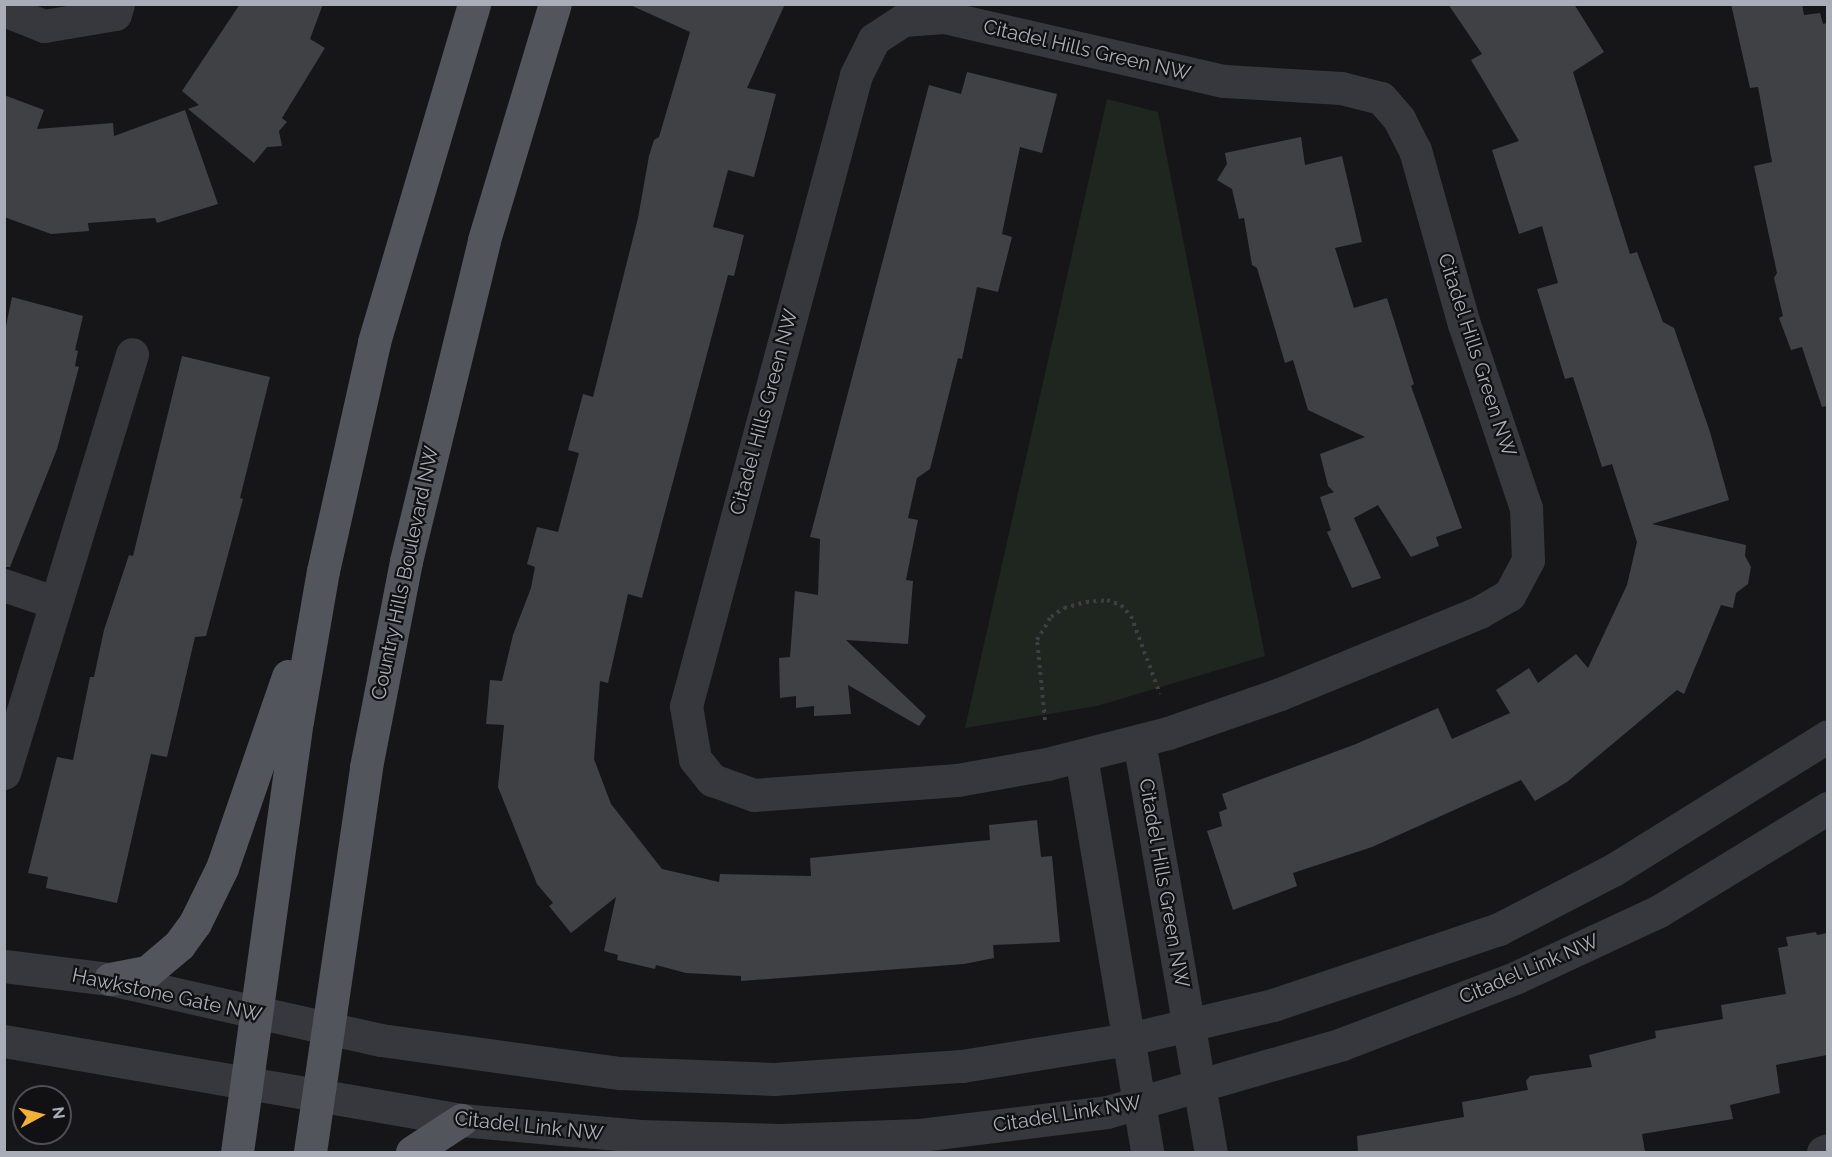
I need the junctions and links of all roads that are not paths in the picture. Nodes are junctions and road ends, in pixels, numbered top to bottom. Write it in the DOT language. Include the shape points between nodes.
graph roads {
  1 [pos="118,4"];
  2 [pos="474,4"];
  3 [pos="555,4"];
  4 [pos="4,10"];
  5 [pos="132,354"];
  6 [pos="323,572"];
  7 [pos="4,585"];
  8 [pos="54,602"];
  9 [pos="1827,736"];
  10 [pos="1139,741"];
  11 [pos="1081,756"];
  12 [pos="4,773"];
  13 [pos="1827,808"];
  14 [pos="4,966"];
  15 [pos="110,979"];
  16 [pos="255,1013"];
  17 [pos="1189,1024"];
  18 [pos="328,1028"];
  19 [pos="1128,1039"];
  20 [pos="4,1041"];
  21 [pos="246,1084"];
  22 [pos="1200,1088"];
  23 [pos="317,1097"];
  24 [pos="1139,1104"];
  25 [pos="461,1120"];
  26 [pos="1827,1150"];
  27 [pos="237,1152"];
  28 [pos="310,1152"];
  29 [pos="412,1152"];
  30 [pos="1147,1152"];
  31 [pos="1211,1152"];
  32 [pos="1823,1152"];
  1 -- 4 [label="street" via="115,14 44,26"];
  2 -- 6 [label="main road" via="374,342"];
  3 -- 18 [label="main road, Country Hills Boulevard NW" via="484,240 408,550 366,767"];
  5 -- 8 [label="street"];
  6 -- 15 [label="main road" via="222,868 195,923 179,945 147,972"];
  6 -- 16 [label="main road"];
  7 -- 8 [label="street"];
  8 -- 12 [label="street"];
  9 -- 17 [label="street" via="1613,870 1499,929 1273,1005"];
  10 -- 11 [label="street, Citadel Hills Green NW"];
  10 -- 11 [label="street, Citadel Hills Green NW" via="1280,694 1480,612 1509,595 1528,560 1526,508 1464,324 1414,150 1399,118 1381,98 1341,88 1224,81 944,17 903,20 874,39 856,75 686,706 695,759 712,780 754,795 957,780"];
  10 -- 17 [label="street, Citadel Hills Green NW"];
  11 -- 19 [label="street"];
  13 -- 22 [label="street, Citadel Link NW" via="1659,911 1517,976 1342,1044"];
  14 -- 15 [label="street, Hawkstone Gate NW"];
  15 -- 16 [label="street, Hawkstone Gate NW"];
  16 -- 18 [label="street, Hawkstone Gate NW"];
  16 -- 21 [label="main road"];
  17 -- 19 [label="street"];
  17 -- 22 [label="street, Citadel Hills Green NW"];
  18 -- 19 [label="street" via="525,1063 620,1073 774,1079 962,1066"];
  18 -- 23 [label="main road, Country Hills Boulevard NW"];
  19 -- 24 [label="street"];
  20 -- 21 [label="street"];
  21 -- 23 [label="street"];
  21 -- 27 [label="main road"];
  22 -- 24 [label="street, Citadel Link NW"];
  22 -- 31 [label="street, Citadel Hills Green NW"];
  23 -- 25 [label="street, Citadel Link NW"];
  23 -- 28 [label="main road, Country Hills Boulevard NW"];
  24 -- 25 [label="street, Citadel Link NW" via="1107,1112 920,1134 781,1140 640,1137"];
  24 -- 30 [label="street"];
  25 -- 29 [label="main road"];
  26 -- 32 [label="street"];
}
